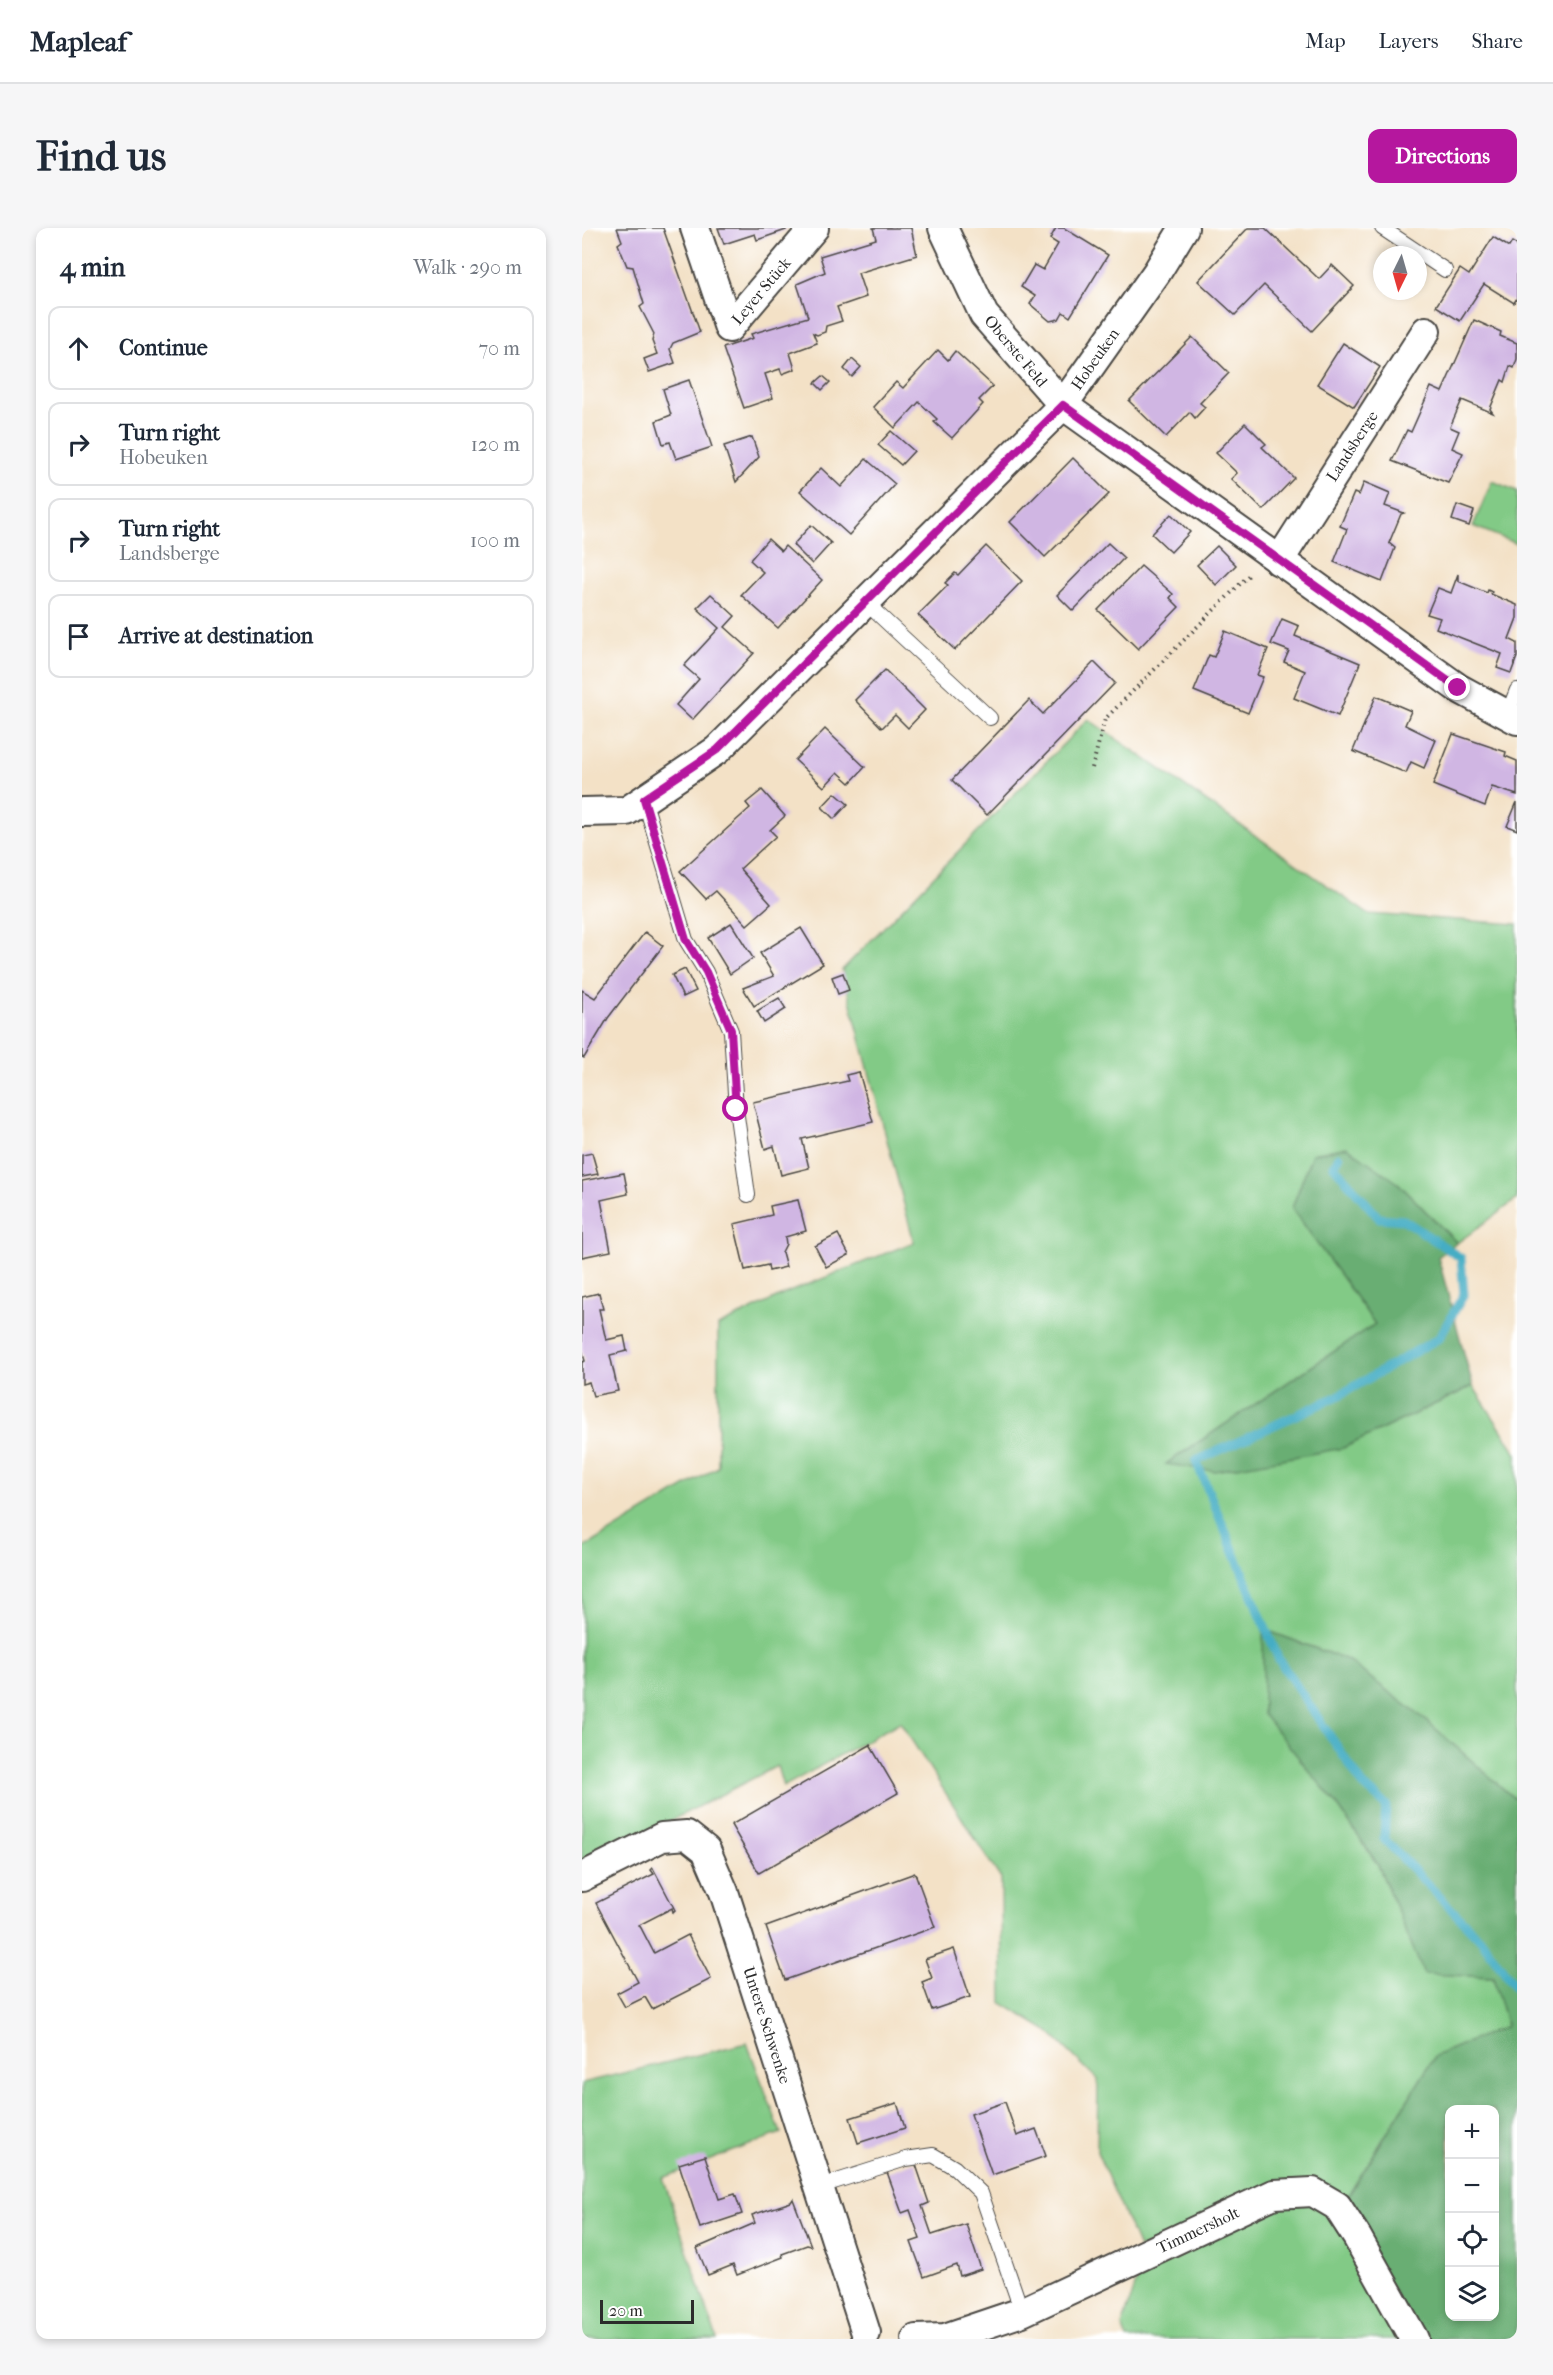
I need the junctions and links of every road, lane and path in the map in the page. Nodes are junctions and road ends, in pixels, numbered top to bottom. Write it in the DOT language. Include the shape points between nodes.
graph roads {
  1 [pos="695,228"];
  2 [pos="814,228"];
  3 [pos="944,228"];
  4 [pos="1184,228"];
  5 [pos="1382,228"];
  6 [pos="1445,270"];
  7 [pos="1426,331"];
  8 [pos="1063,405"];
  9 [pos="1274,558"];
  10 [pos="866,602"];
  11 [pos="1513,709"];
  12 [pos="990,718"];
  13 [pos="1092,768"];
  14 [pos="644,799"];
  15 [pos="582,812"];
  16 [pos="748,1195"];
  17 [pos="582,1877"];
  18 [pos="818,2187"];
  19 [pos="1022,2312"];
  20 [pos="869,2337"];
  21 [pos="916,2339"];
  22 [pos="1414,2339"];
  1 -- 2 [label="street, Leyer Stück" via="729,328"];
  3 -- 8 [label="street, Oberste Feld" via="984,315"];
  4 -- 8 [label="street, Hobeuken"];
  5 -- 6 [label="lane"];
  7 -- 9 [label="street, Landsberge"];
  8 -- 9 [label="street"];
  8 -- 10 [label="street, Hobeuken"];
  9 -- 11 [label="street" via="1458,688"];
  9 -- 13 [label="path" via="1105,719"];
  10 -- 12 [label="lane"];
  10 -- 14 [label="street, Hobeuken" via="717,750"];
  14 -- 15 [label="street, Hobeuken" via="627,811"];
  14 -- 16 [label="lane" via="686,940 706,972 731,1030 736,1109"];
  17 -- 18 [label="street, Untere Schwenke" via="662,1837 687,1836 706,1850 724,1892"];
  18 -- 19 [label="lane" via="906,2159 933,2155 948,2164 981,2193"];
  18 -- 20 [label="street, Untere Schwenke"];
  19 -- 21 [label="street, Timmersholt" via="945,2338"];
  19 -- 22 [label="street, Timmersholt" via="1274,2194 1313,2192 1337,2206"];
}
